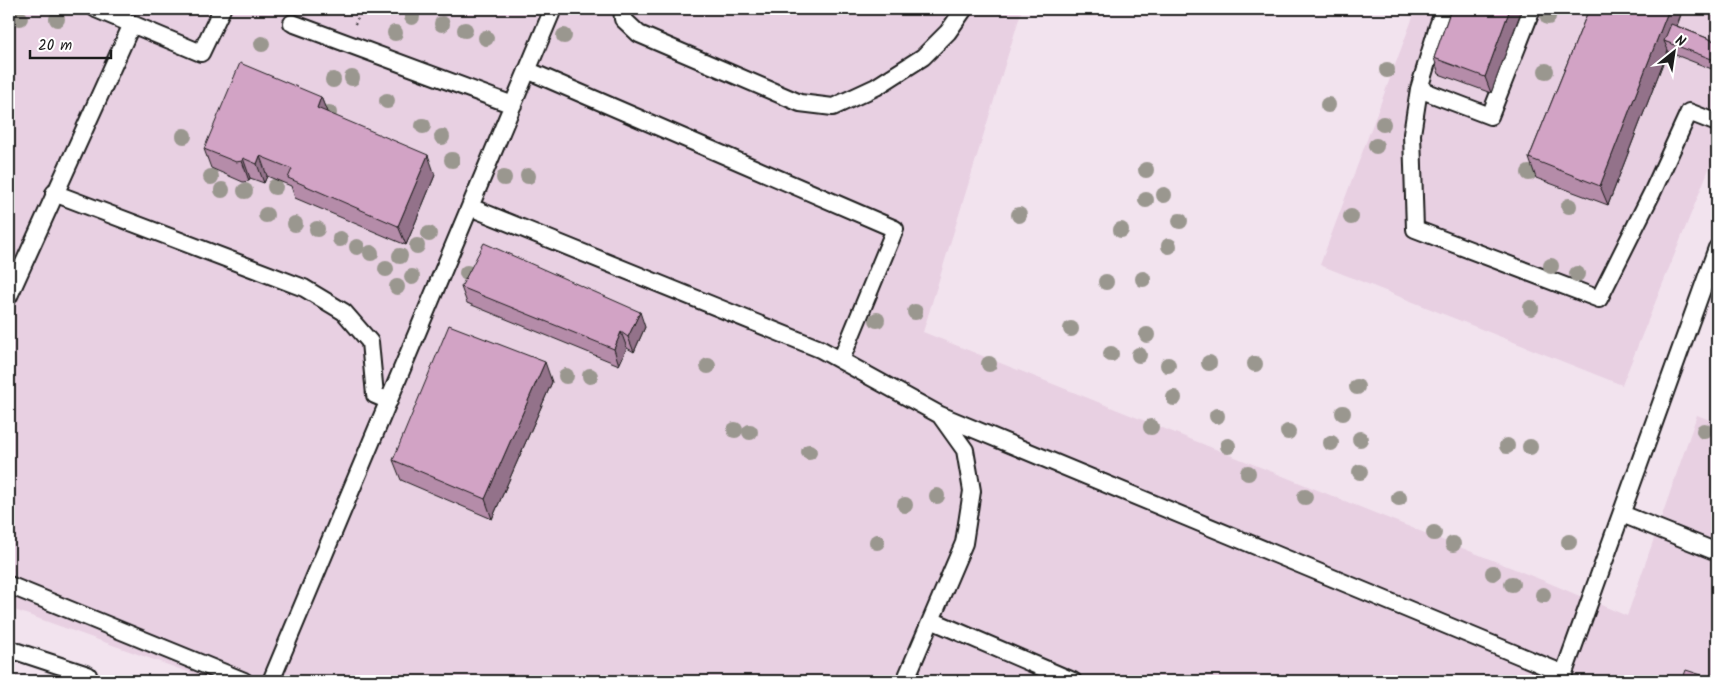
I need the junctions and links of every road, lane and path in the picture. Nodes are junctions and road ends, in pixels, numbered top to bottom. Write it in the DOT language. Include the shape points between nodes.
graph roads {
  1 [pos="96,9"];
  2 [pos="222,9"];
  3 [pos="553,9"];
  4 [pos="622,9"];
  5 [pos="964,9"];
  6 [pos="1444,9"];
  7 [pos="1532,9"];
  8 [pos="292,23"];
  9 [pos="132,24"];
  10 [pos="528,70"];
  11 [pos="1419,89"];
  12 [pos="513,105"];
  13 [pos="1717,123"];
  14 [pos="54,193"];
  15 [pos="470,207"];
  16 [pos="1717,248"];
  17 [pos="9,296"];
  18 [pos="841,360"];
  19 [pos="389,400"];
  20 [pos="940,415"];
  21 [pos="1622,514"];
  22 [pos="1717,552"];
  23 [pos="9,585"];
  24 [pos="931,620"];
  25 [pos="9,649"];
  26 [pos="88,676"];
  27 [pos="1563,678"];
  28 [pos="244,681"];
  29 [pos="271,681"];
  30 [pos="905,681"];
  31 [pos="1073,681"];
  1 -- 9 [label="lane"];
  2 -- 9 [label="lane" via="201,53"];
  3 -- 10 [label="lane"];
  4 -- 5 [label="lane" via="623,19 639,34 800,103 833,107 876,87 923,57 948,32"];
  6 -- 11 [label="lane"];
  7 -- 11 [label="lane" via="1490,116"];
  8 -- 12 [label="lane"];
  9 -- 14 [label="lane"];
  10 -- 12 [label="lane"];
  10 -- 18 [label="lane" via="895,230"];
  11 -- 13 [label="lane" via="1412,134 1415,229 1599,299 1689,112"];
  12 -- 15 [label="lane"];
  14 -- 17 [label="lane"];
  14 -- 19 [label="lane" via="304,288 344,312 370,342 375,395"];
  15 -- 18 [label="lane"];
  15 -- 19 [label="lane"];
  16 -- 21 [label="lane"];
  18 -- 20 [label="lane"];
  19 -- 29 [label="lane"];
  20 -- 24 [label="lane" via="965,450 972,491 964,543"];
  20 -- 27 [label="lane"];
  21 -- 22 [label="lane"];
  21 -- 27 [label="lane"];
  23 -- 28 [label="lane"];
  24 -- 30 [label="lane"];
  24 -- 31 [label="lane"];
  25 -- 26 [label="lane"];
}
